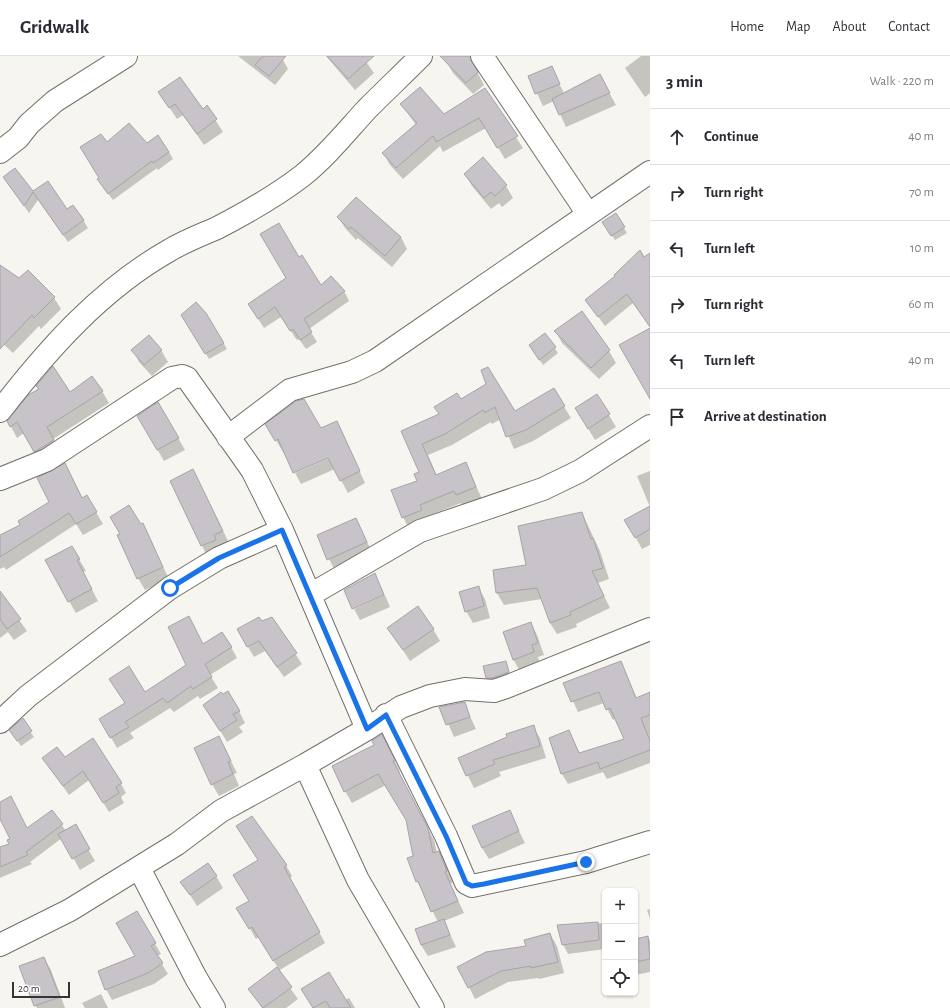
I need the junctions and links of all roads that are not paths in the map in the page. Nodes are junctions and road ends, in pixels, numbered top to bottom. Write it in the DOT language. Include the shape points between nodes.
graph roads {
  1 [pos="126,56"];
  2 [pos="421,56"];
  3 [pos="482,56"];
  4 [pos="0,152"];
  5 [pos="650,172"];
  6 [pos="588,214"];
  7 [pos="0,411"];
  8 [pos="650,426"];
  9 [pos="228,437"];
  10 [pos="0,479"];
  11 [pos="282,530"];
  12 [pos="310,595"];
  13 [pos="650,629"];
  14 [pos="386,715"];
  15 [pos="0,722"];
  16 [pos="367,729"];
  17 [pos="305,765"];
  18 [pos="650,842"];
  19 [pos="139,868"];
  20 [pos="0,945"];
  21 [pos="214,1008"];
  22 [pos="433,1008"];
  1 -- 4 [label="street" via="55,101"];
  2 -- 7 [label="street" via="302,176 266,201 217,228 170,249 123,280 100,299 66,333"];
  3 -- 6 [label="street"];
  5 -- 6 [label="street"];
  6 -- 9 [label="street" via="375,360 352,372 290,390"];
  8 -- 12 [label="street" via="580,471 543,489 420,531"];
  9 -- 10 [label="street" via="187,378 178,376 47,460"];
  9 -- 11 [label="street" via="252,470"];
  11 -- 12 [label="street"];
  11 -- 15 [label="street" via="219,558 170,588 28,696"];
  12 -- 16 [label="street"];
  13 -- 14 [label="street" via="494,691 465,690 430,696"];
  14 -- 16 [label="street"];
  14 -- 18 [label="street" via="446,836 466,883 472,886 586,862"];
  16 -- 17 [label="street"];
  17 -- 19 [label="street" via="221,811"];
  17 -- 22 [label="street" via="358,880"];
  19 -- 20 [label="street" via="70,910"];
  19 -- 21 [label="street"];
}
